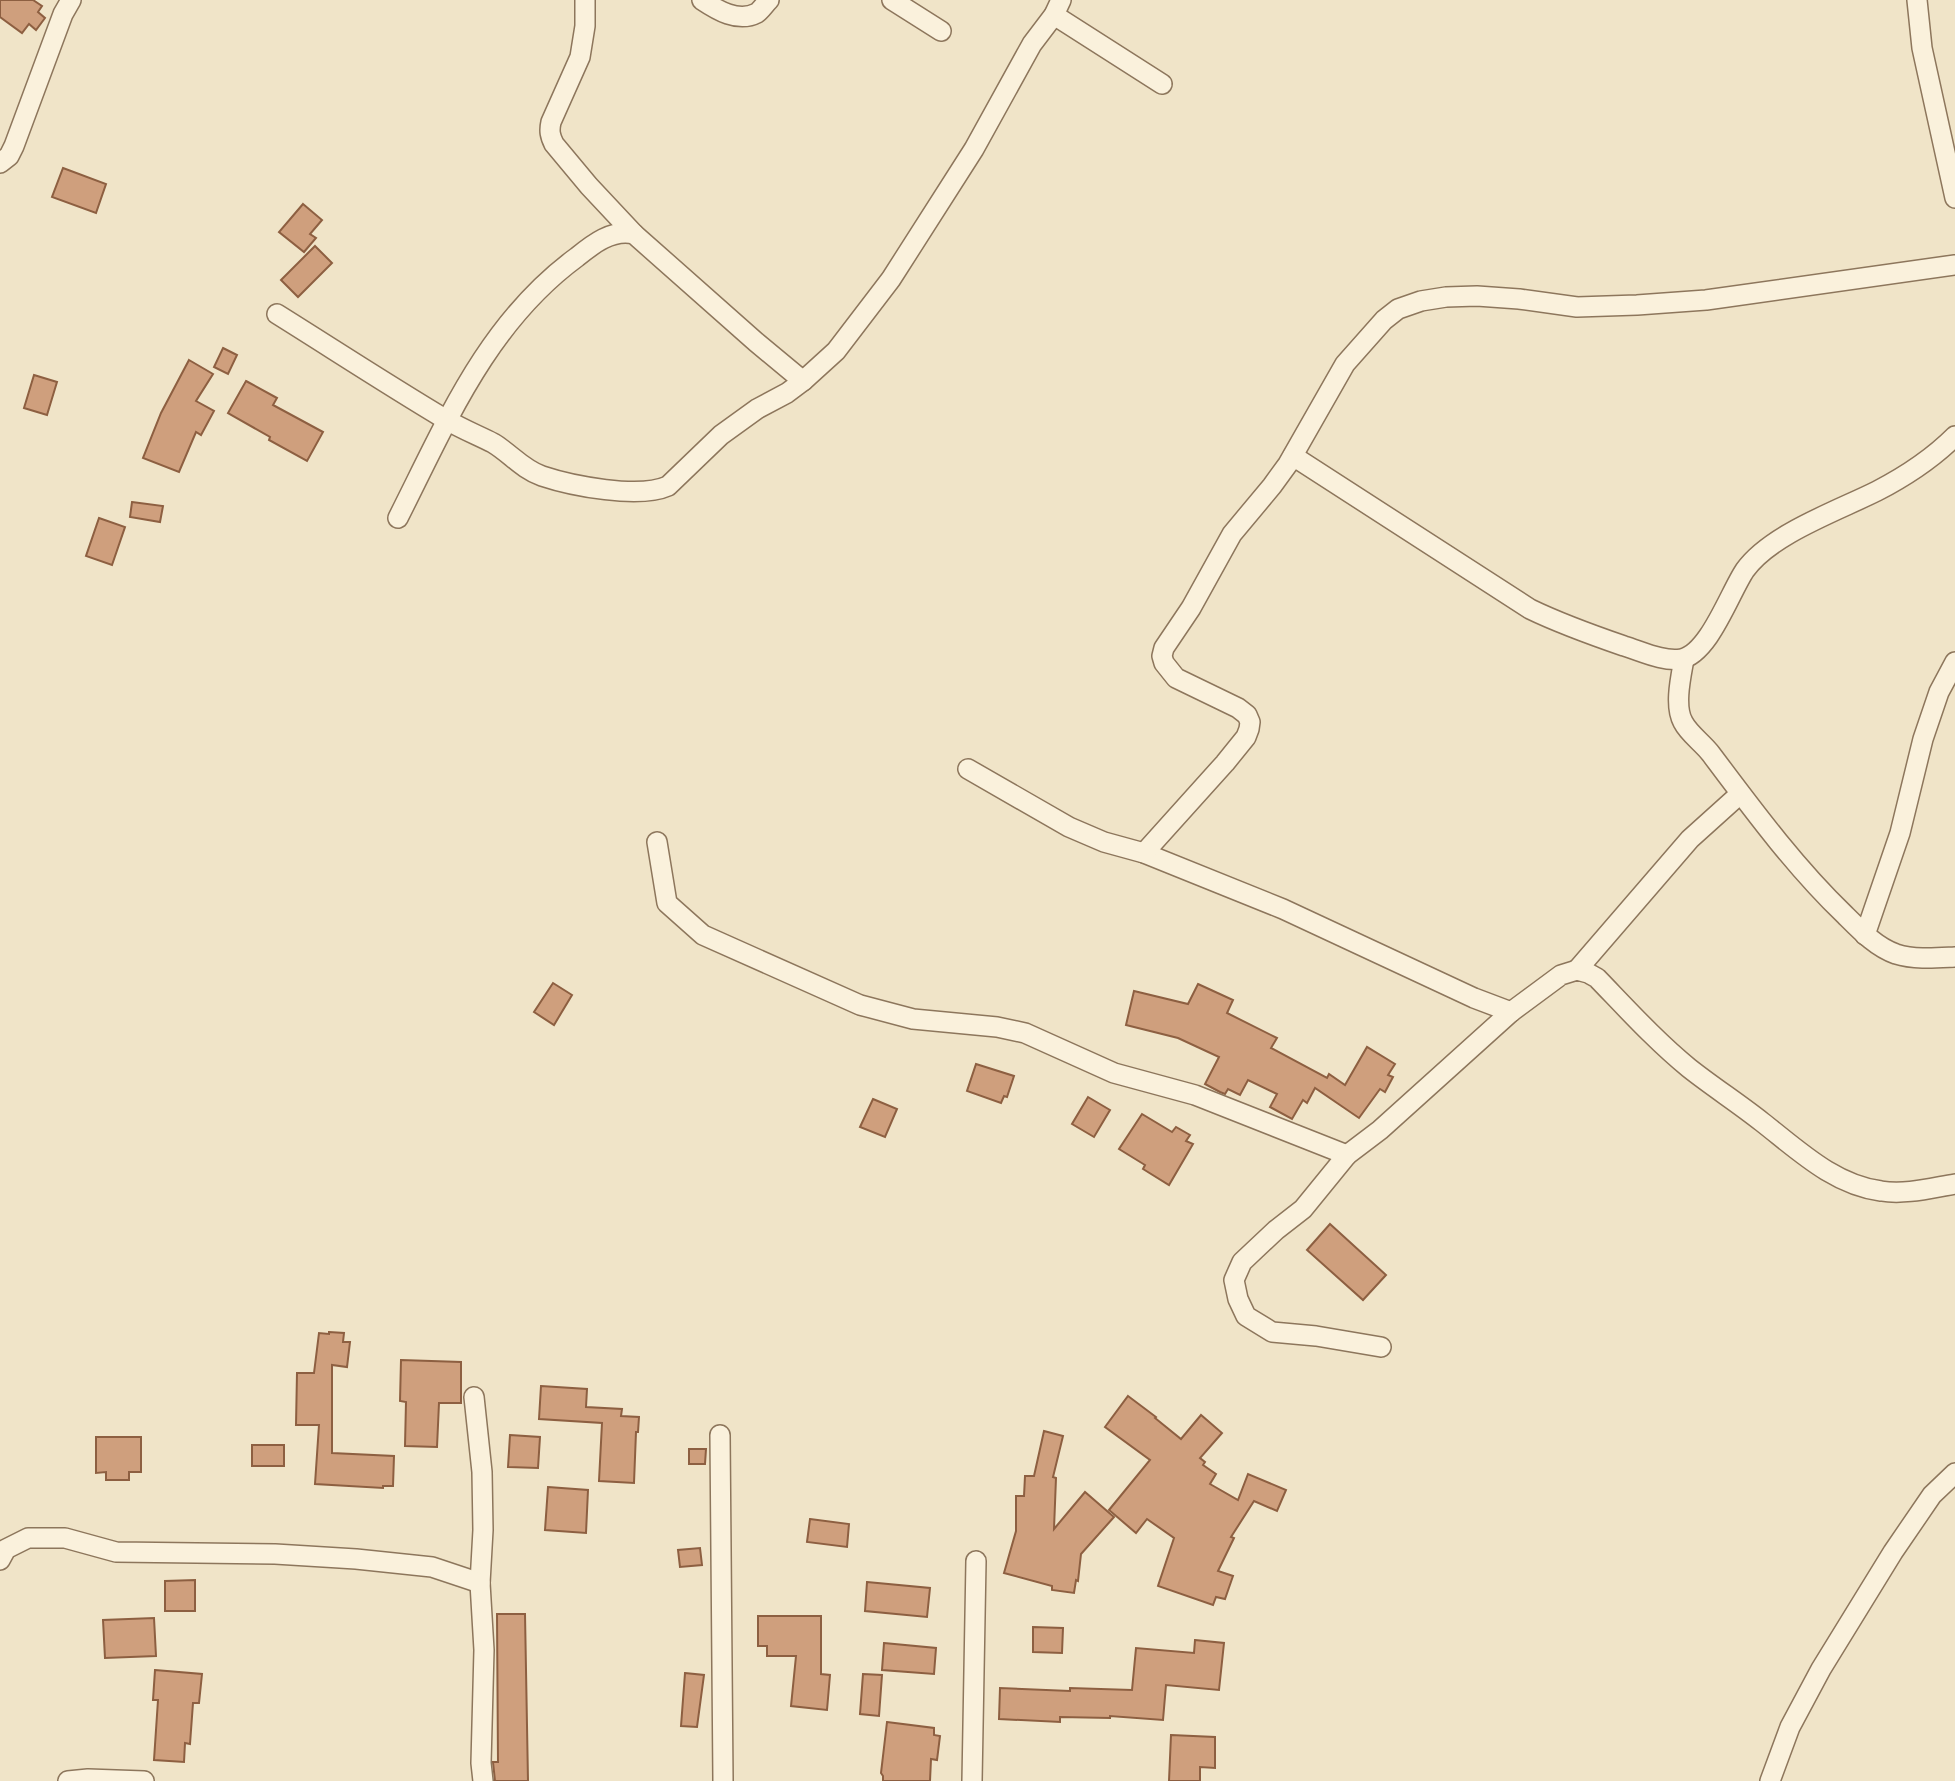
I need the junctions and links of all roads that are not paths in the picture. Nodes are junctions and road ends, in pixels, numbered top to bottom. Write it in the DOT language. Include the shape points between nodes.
graph roads {
  1 [pos="71,0"];
  2 [pos="585,0"];
  3 [pos="702,0"];
  4 [pos="769,0"];
  5 [pos="892,0"];
  6 [pos="1917,0"];
  7 [pos="1057,7"];
  8 [pos="942,31"];
  9 [pos="1161,84"];
  10 [pos="0,163"];
  11 [pos="1955,198"];
  12 [pos="634,234"];
  13 [pos="1955,265"];
  14 [pos="277,314"];
  15 [pos="803,381"];
  16 [pos="447,421"];
  17 [pos="1955,436"];
  18 [pos="1293,456"];
  19 [pos="398,517"];
  20 [pos="1684,659"];
  21 [pos="1955,662"];
  22 [pos="968,769"];
  23 [pos="1740,794"];
  24 [pos="657,842"];
  25 [pos="1144,853"];
  26 [pos="1865,934"];
  27 [pos="1955,957"];
  28 [pos="1577,970"];
  29 [pos="1511,1012"];
  30 [pos="1347,1155"];
  31 [pos="1955,1184"];
  32 [pos="1381,1347"];
  33 [pos="474,1397"];
  34 [pos="720,1435"];
  35 [pos="1955,1473"];
  36 [pos="0,1560"];
  37 [pos="976,1561"];
  38 [pos="480,1583"];
  39 [pos="68,1781"];
  40 [pos="144,1781"];
  41 [pos="483,1781"];
  42 [pos="723,1781"];
  43 [pos="972,1781"];
  44 [pos="1770,1781"];
  1 -- 10 [label="street" via="14,146"];
  2 -- 12 [label="street" via="580,57 551,122 551,137"];
  3 -- 4 [label="street" via="742,18 758,13"];
  5 -- 8 [label="street"];
  6 -- 11 [label="street" via="1922,48"];
  7 -- 9 [label="street"];
  7 -- 15 [label="street" via="891,279 836,351"];
  12 -- 15 [label="street"];
  12 -- 16 [label="street" via="617,233 595,243 528,299 487,350"];
  13 -- 18 [label="street" via="1706,300 1637,305 1577,307 1477,296 1421,301 1384,320 1345,364"];
  14 -- 16 [label="street"];
  15 -- 16 [label="street" via="721,435 657,491 593,488 540,475 499,447"];
  16 -- 19 [label="street"];
  17 -- 20 [label="street" via="1880,490 1770,544 1745,570 1703,642"];
  18 -- 20 [label="street" via="1530,609 1652,655"];
  18 -- 25 [label="street" via="1242,519 1164,648 1164,663 1176,678 1247,715 1246,737"];
  20 -- 23 [label="street" via="1679,684 1682,722"];
  21 -- 26 [label="street" via="1938,692 1900,833"];
  22 -- 25 [label="street" via="1069,827"];
  23 -- 26 [label="street" via="1817,889"];
  23 -- 28 [label="street" via="1690,839"];
  24 -- 30 [label="street" via="667,903 703,935 860,1005 913,1019 1025,1033 1114,1073 1195,1095"];
  25 -- 29 [label="street" via="1283,909"];
  26 -- 27 [label="street" via="1895,954"];
  28 -- 29 [label="street" via="1561,975"];
  28 -- 31 [label="street" via="1597,978 1689,1067 1816,1165 1879,1191"];
  29 -- 30 [label="street"];
  30 -- 32 [label="street" via="1303,1209 1242,1262 1234,1280 1247,1316 1272,1332"];
  33 -- 38 [label="street" via="482,1472"];
  34 -- 42 [label="street"];
  35 -- 44 [label="street" via="1932,1495 1893,1552 1821,1670 1790,1727"];
  36 -- 38 [label="street" via="6,1549 28,1538 65,1538 116,1552 275,1554 419,1565"];
  37 -- 43 [label="street"];
  38 -- 41 [label="street"];
  39 -- 40 [label="street"];
}
